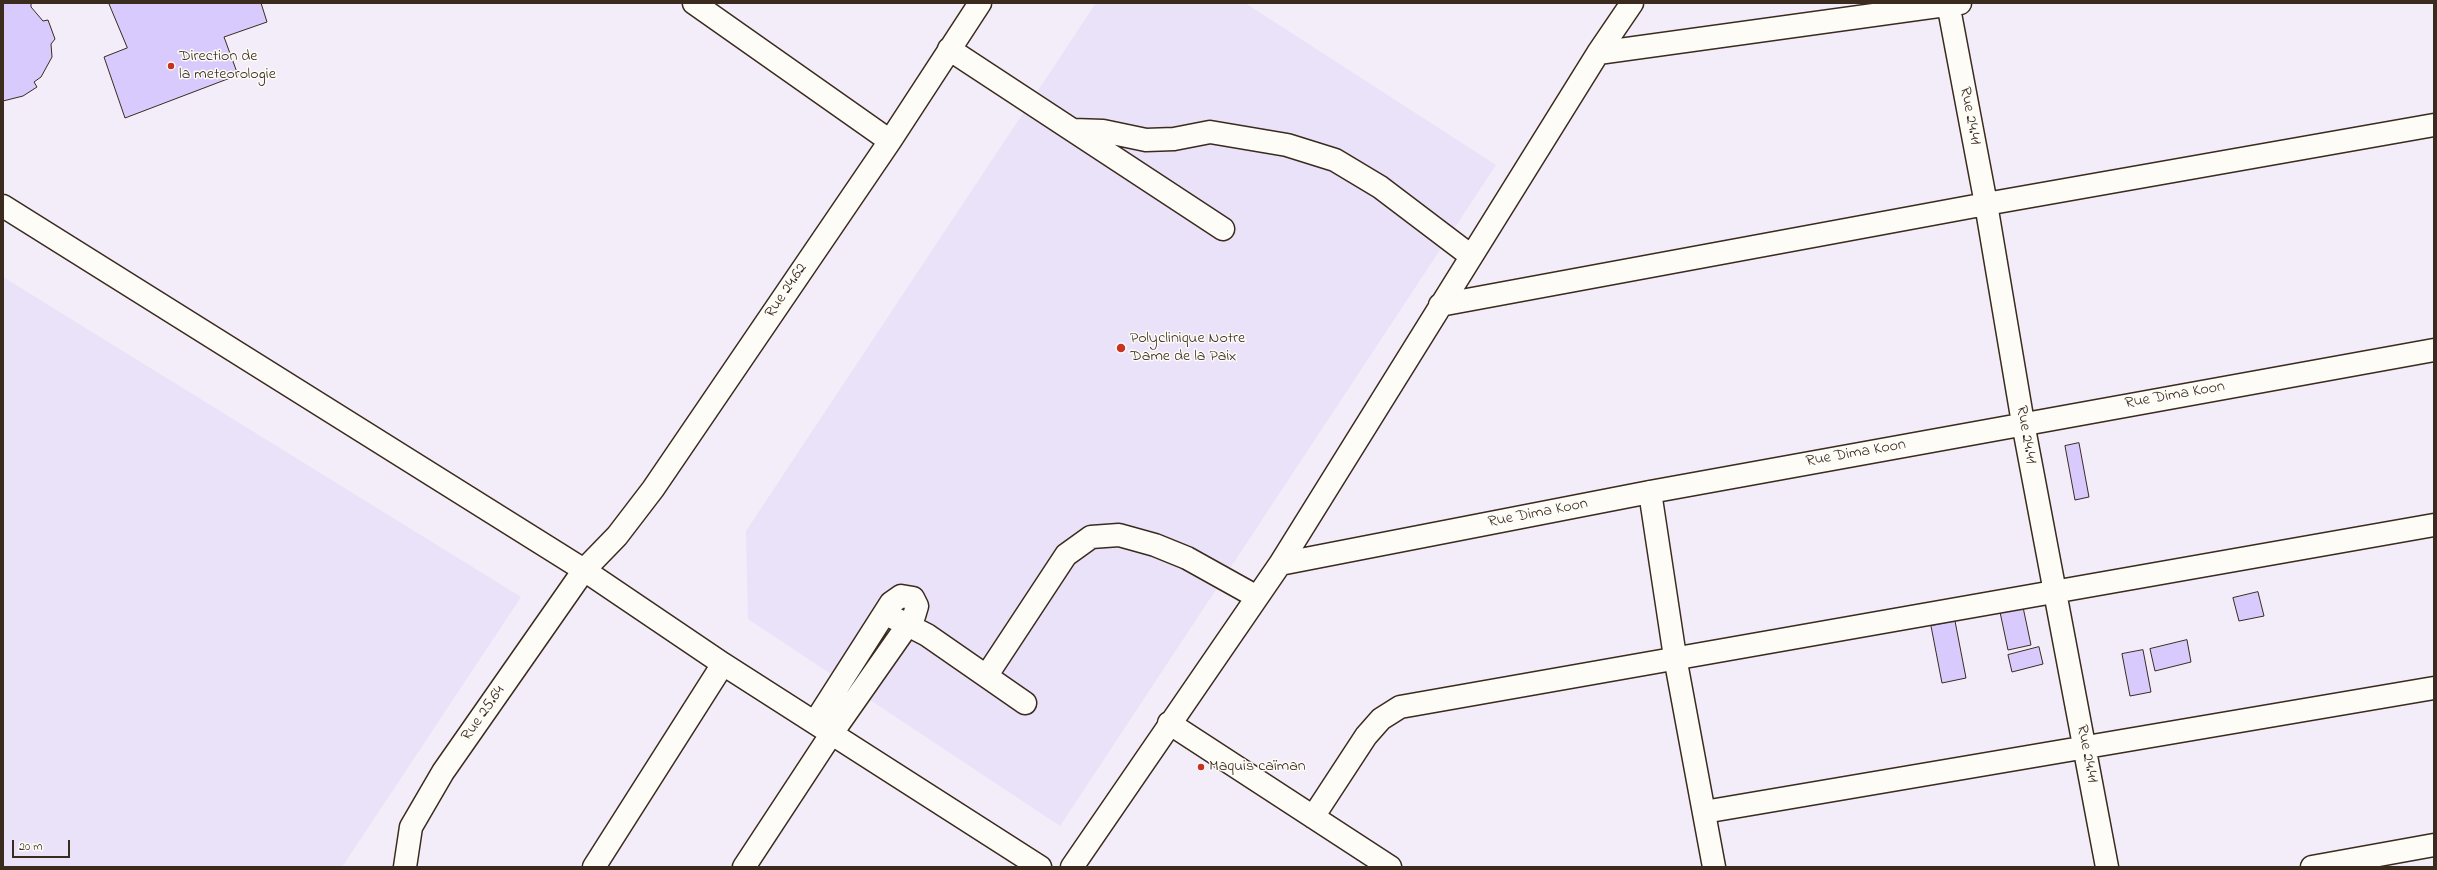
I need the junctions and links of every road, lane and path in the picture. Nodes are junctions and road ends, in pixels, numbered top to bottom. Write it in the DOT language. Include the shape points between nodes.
graph roads {
  1 [pos="980,3"];
  2 [pos="1632,3"];
  3 [pos="1952,4"];
  4 [pos="701,5"];
  5 [pos="949,49"];
  6 [pos="1598,54"];
  7 [pos="2434,125"];
  8 [pos="1073,130"];
  9 [pos="890,140"];
  10 [pos="1986,204"];
  11 [pos="3,206"];
  12 [pos="1223,228"];
  13 [pos="1471,256"];
  14 [pos="1440,305"];
  15 [pos="2434,350"];
  16 [pos="2023,423"];
  17 [pos="1650,492"];
  18 [pos="2434,525"];
  19 [pos="1280,564"];
  20 [pos="584,570"];
  21 [pos="2056,592"];
  22 [pos="1257,597"];
  23 [pos="907,625"];
  24 [pos="1675,657"];
  25 [pos="723,664"];
  26 [pos="986,675"];
  27 [pos="2434,688"];
  28 [pos="1025,703"];
  29 [pos="1169,723"];
  30 [pos="824,727"];
  31 [pos="2085,747"];
  32 [pos="1704,812"];
  33 [pos="1313,817"];
  34 [pos="2434,845"];
  35 [pos="405,867"];
  36 [pos="594,867"];
  37 [pos="744,867"];
  38 [pos="1040,867"];
  39 [pos="1072,867"];
  40 [pos="1390,867"];
  41 [pos="1714,867"];
  42 [pos="2107,867"];
  43 [pos="2312,867"];
  1 -- 5 [label="street, Rue 24.62"];
  2 -- 6 [label="street"];
  3 -- 6 [label="street"];
  3 -- 10 [label="street, Rue 24.41"];
  4 -- 9 [label="street"];
  5 -- 8 [label="street"];
  5 -- 9 [label="street, Rue 24.62"];
  6 -- 13 [label="street"];
  7 -- 10 [label="street"];
  8 -- 12 [label="street"];
  8 -- 13 [label="street" via="1103,131 1146,140 1174,139 1210,132 1287,145 1335,160 1380,187"];
  9 -- 20 [label="street, Rue 24.62" via="653,489 617,536"];
  10 -- 14 [label="street"];
  10 -- 16 [label="street, Rue 24.41"];
  11 -- 20 [label="street"];
  13 -- 14 [label="street"];
  14 -- 19 [label="street"];
  15 -- 16 [label="street, Rue Dima Koon"];
  16 -- 17 [label="street, Rue Dima Koon"];
  16 -- 21 [label="street, Rue 24.41"];
  17 -- 19 [label="street, Rue Dima Koon"];
  17 -- 24 [label="street"];
  18 -- 21 [label="street"];
  19 -- 22 [label="street"];
  20 -- 25 [label="street"];
  20 -- 35 [label="street, Rue 25.64" via="443,772 411,827"];
  21 -- 24 [label="street"];
  21 -- 31 [label="street, Rue 24.41"];
  22 -- 26 [label="street" via="1187,558 1155,545 1119,535 1091,537 1066,555"];
  22 -- 29 [label="street"];
  23 -- 26 [label="street" via="927,635"];
  23 -- 30 [label="street"];
  23 -- 30 [label="street" via="884,612"];
  24 -- 32 [label="street"];
  24 -- 33 [label="street" via="1400,707 1381,719 1366,736"];
  25 -- 30 [label="street"];
  25 -- 36 [label="street"];
  26 -- 28 [label="street"];
  27 -- 31 [label="street"];
  29 -- 33 [label="street"];
  29 -- 39 [label="street"];
  30 -- 37 [label="street"];
  30 -- 38 [label="street"];
  31 -- 32 [label="street"];
  31 -- 42 [label="street, Rue 24.41"];
  32 -- 41 [label="street"];
  33 -- 40 [label="street"];
  34 -- 43 [label="street"];
}
